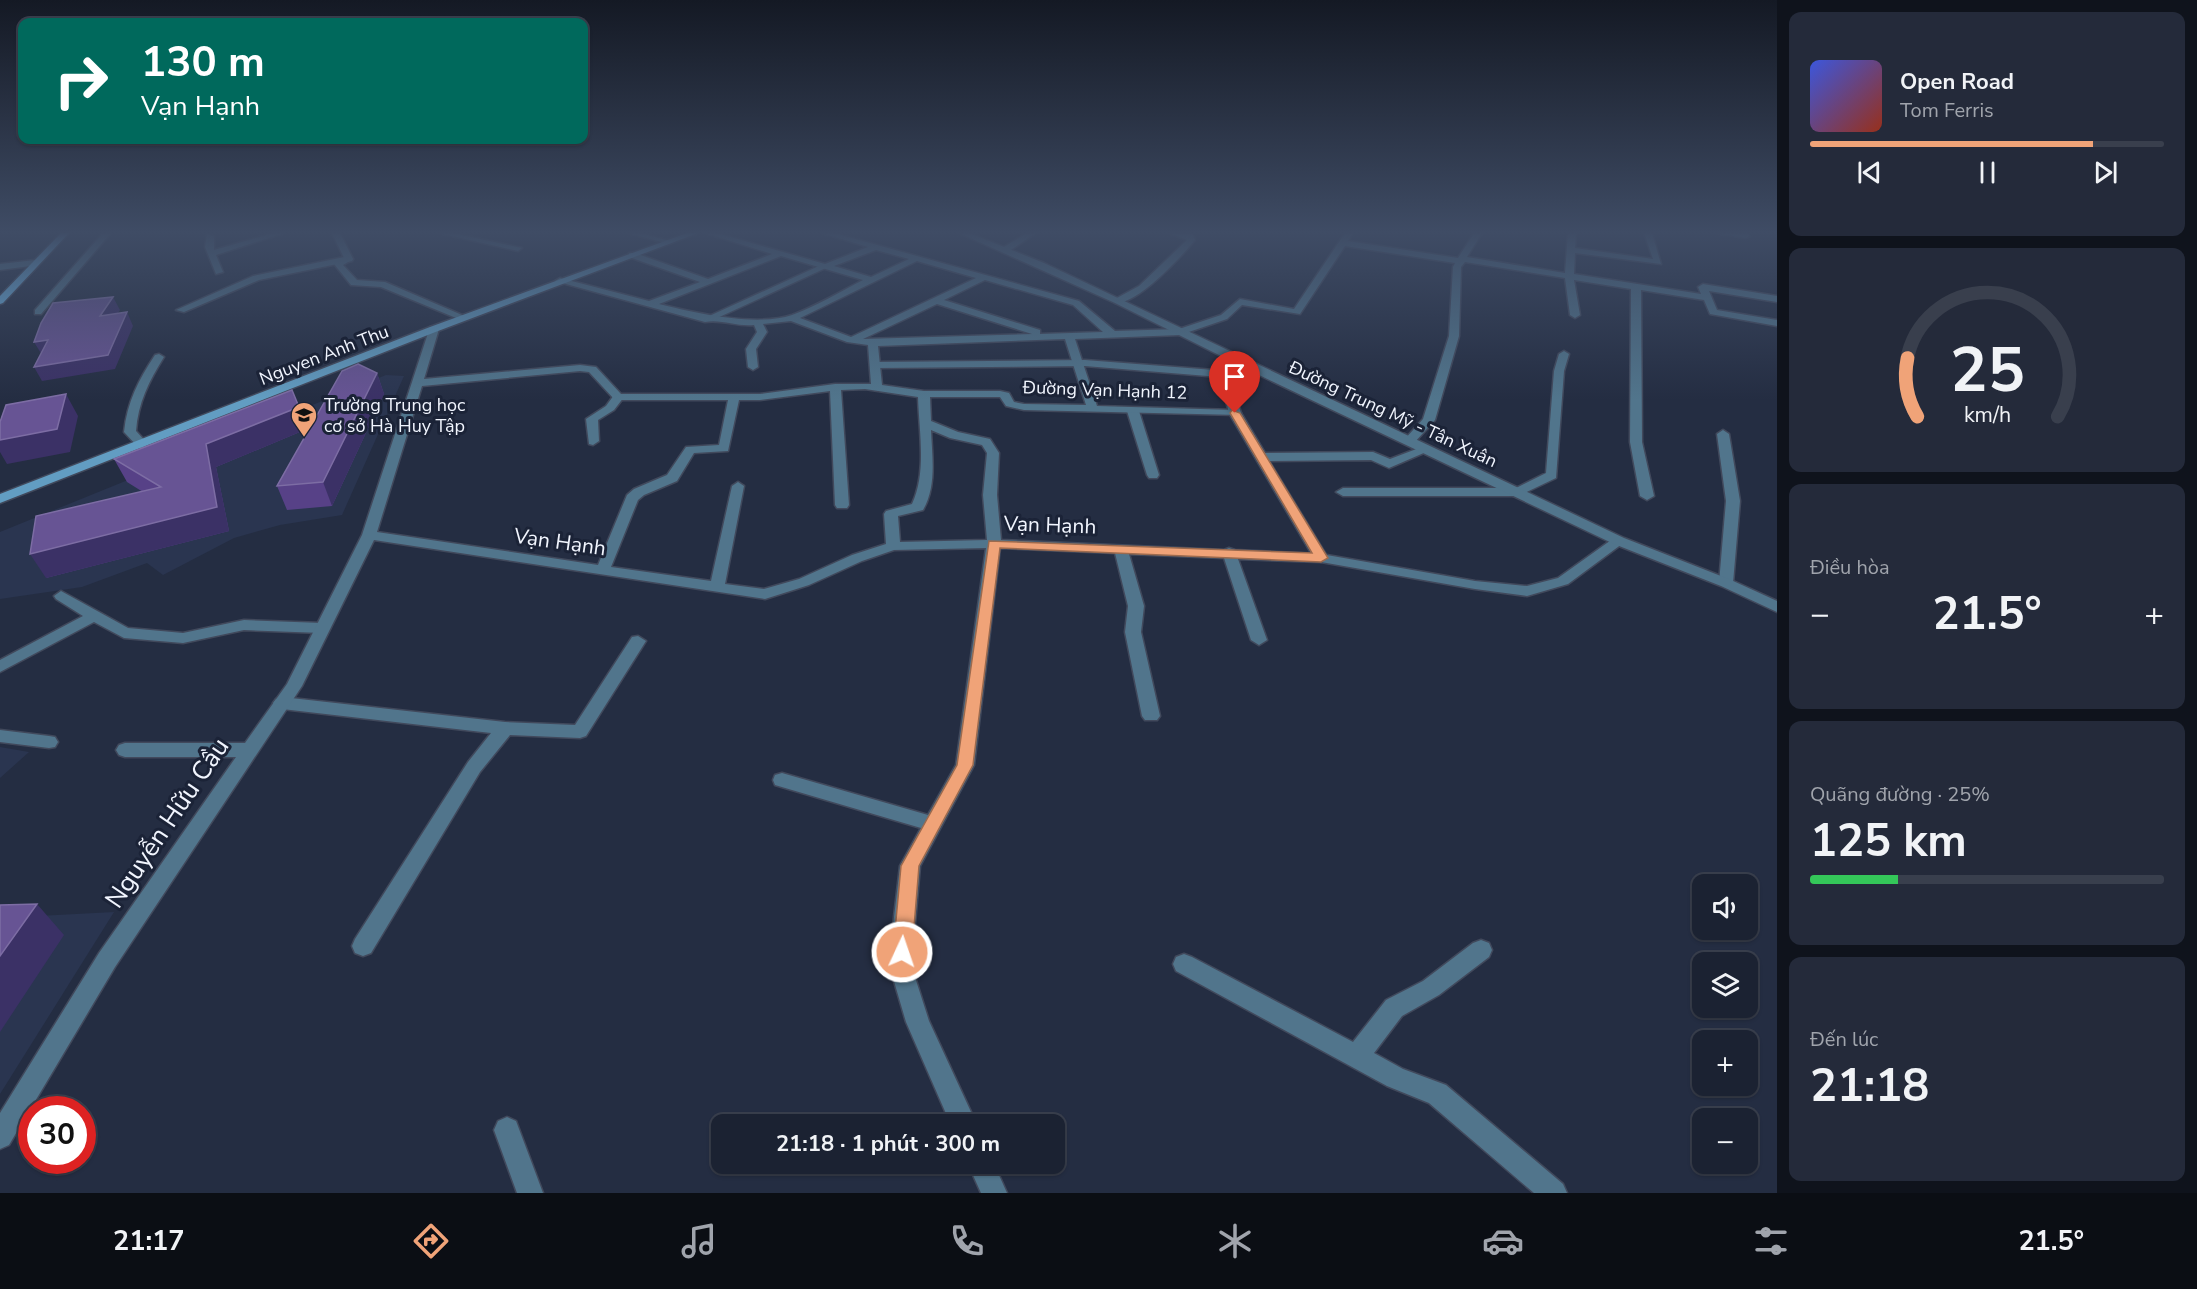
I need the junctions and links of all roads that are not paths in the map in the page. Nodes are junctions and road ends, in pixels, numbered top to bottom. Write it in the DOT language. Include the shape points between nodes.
graph roads {
  1 [pos="11,289"];
  2 [pos="58,289"];
  3 [pos="231,289"];
  4 [pos="393,289"];
  5 [pos="540,289"];
  6 [pos="588,289"];
  7 [pos="692,289"];
  8 [pos="775,289"];
  9 [pos="854,289"];
  10 [pos="959,289"];
  11 [pos="1026,289"];
  12 [pos="1091,289"];
  13 [pos="1141,289"];
  14 [pos="1312,289"];
  15 [pos="1456,289"];
  16 [pos="1571,289"];
  17 [pos="1636,289"];
  18 [pos="1647,289"];
  19 [pos="1703,289"];
  20 [pos="1713,289"];
  21 [pos="1706,298"];
  22 [pos="934,300"];
  23 [pos="1777,300"];
  24 [pos="0,301"];
  25 [pos="1118,301"];
  26 [pos="648,305"];
  27 [pos="181,310"];
  28 [pos="38,312"];
  29 [pos="1575,315"];
  30 [pos="712,317"];
  31 [pos="464,318"];
  32 [pos="792,318"];
  33 [pos="758,321"];
  34 [pos="1777,323"];
  35 [pos="434,329"];
  36 [pos="1180,332"];
  37 [pos="1112,334"];
  38 [pos="1048,335"];
  39 [pos="1069,335"];
  40 [pos="851,340"];
  41 [pos="873,343"];
  42 [pos="1564,354"];
  43 [pos="159,357"];
  44 [pos="1079,363"];
  45 [pos="875,365"];
  46 [pos="1248,366"];
  47 [pos="753,367"];
  48 [pos="1228,374"];
  49 [pos="417,383"];
  50 [pos="835,387"];
  51 [pos="877,387"];
  52 [pos="924,394"];
  53 [pos="618,397"];
  54 [pos="734,397"];
  55 [pos="1093,410"];
  56 [pos="1133,411"];
  57 [pos="1235,413"];
  58 [pos="925,423"];
  59 [pos="1723,434"];
  60 [pos="1410,440"];
  61 [pos="593,441"];
  62 [pos="142,444"];
  63 [pos="1427,449"];
  64 [pos="1263,457"];
  65 [pos="1153,476"];
  66 [pos="738,486"];
  67 [pos="1343,492"];
  68 [pos="1518,492"];
  69 [pos="1647,496"];
  70 [pos="0,499"];
  71 [pos="842,505"];
  72 [pos="369,535"];
  73 [pos="1619,542"];
  74 [pos="994,544"];
  75 [pos="893,546"];
  76 [pos="1121,549"];
  77 [pos="1229,552"];
  78 [pos="1321,558"];
  79 [pos="603,569"];
  80 [pos="1726,583"];
  81 [pos="717,588"];
  82 [pos="61,596"];
  83 [pos="1777,607"];
  84 [pos="94,616"];
  85 [pos="322,628"];
  86 [pos="1259,640"];
  87 [pos="638,641"];
  88 [pos="0,667"];
  89 [pos="282,703"];
  90 [pos="1151,716"];
  91 [pos="505,728"];
  92 [pos="0,736"];
  93 [pos="49,742"];
  94 [pos="125,750"];
  95 [pos="249,750"];
  96 [pos="782,780"];
  97 [pos="933,824"];
  98 [pos="363,946"];
  99 [pos="1481,950"];
  100 [pos="1184,964"];
  101 [pos="1356,1057"];
  102 [pos="959,1114"];
  103 [pos="507,1130"];
  104 [pos="0,1136"];
  105 [pos="985,1174"];
  106 [pos="530,1193"];
  107 [pos="994,1193"];
  108 [pos="1554,1193"];
  1 -- 24 [label="main road"];
  2 -- 28 [label="street"];
  3 -- 27 [label="street"];
  4 -- 31 [label="street"];
  5 -- 31 [label="main road, Nguyen Anh Thu"];
  6 -- 26 [label="street"];
  7 -- 26 [label="street"];
  8 -- 30 [label="street"];
  9 -- 32 [label="street"];
  10 -- 22 [label="street"];
  11 -- 37 [label="street" via="1076,303"];
  12 -- 25 [label="street, Đường Trung Mỹ - Tân Xuân"];
  13 -- 25 [label="street"];
  14 -- 36 [label="street" via="1297,312 1240,302 1224,317"];
  15 -- 60 [label="street" via="1454,336 1429,420"];
  16 -- 29 [label="street"];
  17 -- 69 [label="street" via="1636,442"];
  18 -- 21 [label="street"];
  19 -- 21 [label="street"];
  20 -- 23 [label="street"];
  21 -- 34 [label="street" via="1713,312"];
  22 -- 38 [label="street"];
  22 -- 40 [label="street"];
  25 -- 36 [label="street, Đường Trung Mỹ - Tân Xuân"];
  26 -- 30 [label="street" via="705,319"];
  30 -- 33 [label="street" via="743,323"];
  31 -- 35 [label="main road, Nguyen Anh Thu"];
  32 -- 33 [label="street"];
  32 -- 40 [label="street"];
  33 -- 47 [label="street" via="762,332 751,349"];
  35 -- 49 [label="street, Nguyễn Hữu Cầu"];
  35 -- 62 [label="main road, Nguyen Anh Thu"];
  36 -- 37 [label="street"];
  36 -- 46 [label="street, Đường Trung Mỹ - Tân Xuân"];
  37 -- 39 [label="street"];
  38 -- 39 [label="street"];
  38 -- 41 [label="street"];
  39 -- 44 [label="street"];
  40 -- 41 [label="street"];
  41 -- 45 [label="street"];
  42 -- 68 [label="street" via="1559,371 1552,475"];
  43 -- 62 [label="street" via="130,411 130,432"];
  44 -- 45 [label="street"];
  44 -- 48 [label="street"];
  44 -- 55 [label="street"];
  45 -- 51 [label="street"];
  46 -- 48 [label="street"];
  46 -- 60 [label="street, Đường Trung Mỹ - Tân Xuân"];
  48 -- 57 [label="street" via="1225,378"];
  49 -- 53 [label="street" via="588,368"];
  49 -- 72 [label="street, Nguyễn Hữu Cầu"];
  50 -- 51 [label="street, Đường Vạn Hạnh 12"];
  50 -- 54 [label="street, Đường Vạn Hạnh 12" via="796,394"];
  50 -- 71 [label="street"];
  51 -- 52 [label="street, Đường Vạn Hạnh 12"];
  52 -- 55 [label="street, Đường Vạn Hạnh 12" via="1000,394 1014,406"];
  52 -- 58 [label="street"];
  53 -- 54 [label="street, Đường Vạn Hạnh 12"];
  53 -- 61 [label="street" via="610,408 592,419"];
  54 -- 79 [label="street" via="724,448 690,450 672,478 632,498"];
  55 -- 56 [label="street, Đường Vạn Hạnh 12"];
  56 -- 57 [label="street, Đường Vạn Hạnh 12"];
  56 -- 65 [label="street"];
  57 -- 64 [label="street"];
  58 -- 74 [label="street" via="986,442 993,453 990,495"];
  58 -- 75 [label="street" via="923,499 918,507 891,514"];
  59 -- 80 [label="street" via="1733,501"];
  60 -- 63 [label="street, Đường Trung Mỹ - Tân Xuân"];
  62 -- 70 [label="main road, Nguyen Anh Thu"];
  63 -- 64 [label="street" via="1389,464 1373,456"];
  63 -- 68 [label="street, Đường Trung Mỹ - Tân Xuân"];
  64 -- 78 [label="street"];
  66 -- 81 [label="street"];
  67 -- 68 [label="street"];
  68 -- 73 [label="street, Đường Trung Mỹ - Tân Xuân"];
  72 -- 79 [label="street, Vạn Hạnh"];
  72 -- 85 [label="street, Nguyễn Hữu Cầu"];
  73 -- 78 [label="street, Vạn Hạnh" via="1563,581 1527,591"];
  73 -- 80 [label="street, Đường Trung Mỹ - Tân Xuân"];
  74 -- 75 [label="street, Vạn Hạnh"];
  74 -- 76 [label="street, Vạn Hạnh"];
  74 -- 97 [label="street" via="965,765"];
  75 -- 81 [label="street, Vạn Hạnh" via="778,592"];
  76 -- 77 [label="street, Vạn Hạnh"];
  76 -- 90 [label="street" via="1136,606 1134,640"];
  77 -- 78 [label="street, Vạn Hạnh"];
  77 -- 86 [label="street"];
  79 -- 81 [label="street, Vạn Hạnh"];
  80 -- 83 [label="street, Đường Trung Mỹ - Tân Xuân"];
  82 -- 84 [label="street"];
  84 -- 85 [label="street" via="124,633 183,638 244,625"];
  84 -- 88 [label="street"];
  85 -- 89 [label="street, Nguyễn Hữu Cầu"];
  87 -- 91 [label="street" via="580,732"];
  89 -- 91 [label="street"];
  89 -- 95 [label="street, Nguyễn Hữu Cầu"];
  91 -- 98 [label="street" via="474,767"];
  92 -- 93 [label="street"];
  94 -- 95 [label="street"];
  95 -- 104 [label="street, Nguyễn Hữu Cầu" via="107,960"];
  96 -- 97 [label="street"];
  97 -- 102 [label="street" via="910,866 902,971 918,1022"];
  99 -- 101 [label="street" via="1431,988 1394,1008"];
  100 -- 101 [label="street"];
  101 -- 108 [label="street" via="1437,1094"];
  103 -- 106 [label="street"];
  105 -- 107 [label="street"];
}
